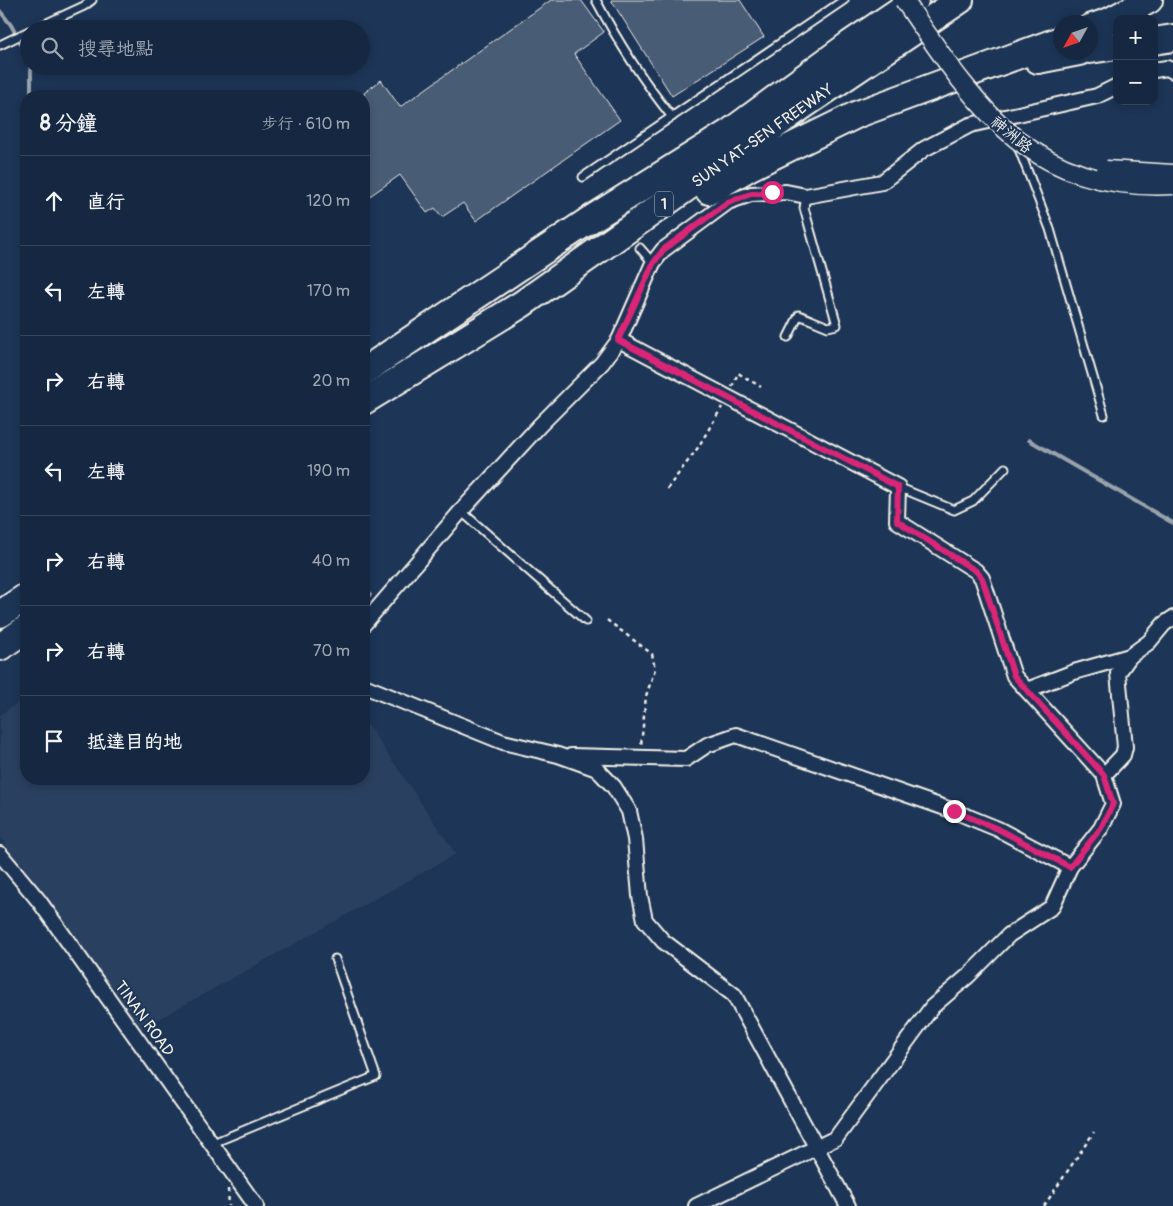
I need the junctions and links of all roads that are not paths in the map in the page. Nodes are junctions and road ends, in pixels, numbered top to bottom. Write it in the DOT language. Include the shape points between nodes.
graph roads {
  1 [pos="92,0"];
  2 [pos="596,0"];
  3 [pos="844,0"];
  4 [pos="885,0"];
  5 [pos="904,0"];
  6 [pos="916,0"];
  7 [pos="960,0"];
  8 [pos="1149,0"];
  9 [pos="54,20"];
  10 [pos="1100,25"];
  11 [pos="20,35"];
  12 [pos="1173,38"];
  13 [pos="1158,40"];
  14 [pos="1053,43"];
  15 [pos="0,45"];
  16 [pos="1113,47"];
  17 [pos="1098,49"];
  18 [pos="1053,57"];
  19 [pos="1158,69"];
  20 [pos="1173,70"];
  21 [pos="1113,88"];
  22 [pos="921,90"];
  23 [pos="672,117"];
  24 [pos="1007,118"];
  25 [pos="730,132"];
  26 [pos="1173,174"];
  27 [pos="583,178"];
  28 [pos="1173,185"];
  29 [pos="806,196"];
  30 [pos="640,248"];
  31 [pos="653,264"];
  32 [pos="522,304"];
  33 [pos="788,337"];
  34 [pos="618,340"];
  35 [pos="370,367"];
  36 [pos="370,397"];
  37 [pos="1104,415"];
  38 [pos="1005,468"];
  39 [pos="898,487"];
  40 [pos="461,511"];
  41 [pos="20,601"];
  42 [pos="1,614"];
  43 [pos="370,617"];
  44 [pos="1173,618"];
  45 [pos="586,621"];
  46 [pos="1130,656"];
  47 [pos="370,688"];
  48 [pos="1027,690"];
  49 [pos="558,755"];
  50 [pos="1104,775"];
  51 [pos="0,854"];
  52 [pos="1070,867"];
  53 [pos="335,959"];
  54 [pos="213,1143"];
  55 [pos="815,1147"];
  56 [pos="256,1206"];
  57 [pos="696,1206"];
  58 [pos="848,1206"];
  1 -- 9 [label="lane"];
  2 -- 23 [label="lane" via="639,73"];
  3 -- 23 [label="lane"];
  4 -- 25 [label="highway"];
  5 -- 28 [label="street, 神洲路, bridge" via="978,105 1035,153 1101,180 1132,186"];
  6 -- 25 [label="highway, SUN YAT-SEN FREEWAY / 1"];
  6 -- 26 [label="street, 神洲路, bridge" via="954,57 986,97 1012,123 1041,144 1104,170"];
  7 -- 32 [label="highway, SUN YAT-SEN FREEWAY / 1"];
  8 -- 10 [label="highway"];
  11 -- 15 [label="lane"];
  12 -- 13 [label="highway"];
  14 -- 22 [label="highway"];
  16 -- 17 [label="highway"];
  18 -- 22 [label="highway"];
  19 -- 20 [label="street"];
  21 -- 24 [label="street" via="1097,96"];
  22 -- 32 [label="highway" via="858,114 750,167"];
  23 -- 27 [label="lane"];
  24 -- 29 [label="street" via="970,126 924,149 882,182"];
  24 -- 37 [label="lane" via="1050,229"];
  25 -- 35 [label="highway, SUN YAT-SEN FREEWAY / 1" via="588,221"];
  29 -- 31 [label="street" via="786,192 751,194 728,202 663,250"];
  29 -- 33 [label="lane" via="804,208 837,326 828,327 799,315"];
  30 -- 31 [label="lane"];
  31 -- 34 [label="street"];
  32 -- 36 [label="highway, SUN YAT-SEN FREEWAY / 1"];
  34 -- 39 [label="street"];
  34 -- 40 [label="street" via="602,363 540,424"];
  38 -- 39 [label="lane" via="973,500 954,510"];
  39 -- 48 [label="street" via="897,521 982,578 1014,676"];
  40 -- 43 [label="street"];
  40 -- 45 [label="lane"];
  41 -- 42 [label="highway"];
  44 -- 46 [label="street"];
  46 -- 48 [label="street"];
  46 -- 50 [label="street" via="1118,674 1125,747 1123,755"];
  47 -- 49 [label="street" via="503,742"];
  48 -- 50 [label="street"];
  49 -- 52 [label="street" via="686,759 707,745 736,735 963,815 998,829"];
  49 -- 55 [label="street" via="597,769 614,787 628,811 635,839 645,920 664,941 734,995"];
  50 -- 52 [label="street" via="1113,804 1101,828"];
  51 -- 54 [label="street, TINAN ROAD" via="39,901"];
  52 -- 55 [label="street" via="1052,907 1009,935 932,1007 836,1138"];
  53 -- 54 [label="lane" via="376,1076"];
  54 -- 56 [label="street, TINAN ROAD"];
  55 -- 57 [label="street"];
  55 -- 58 [label="street"];
}
